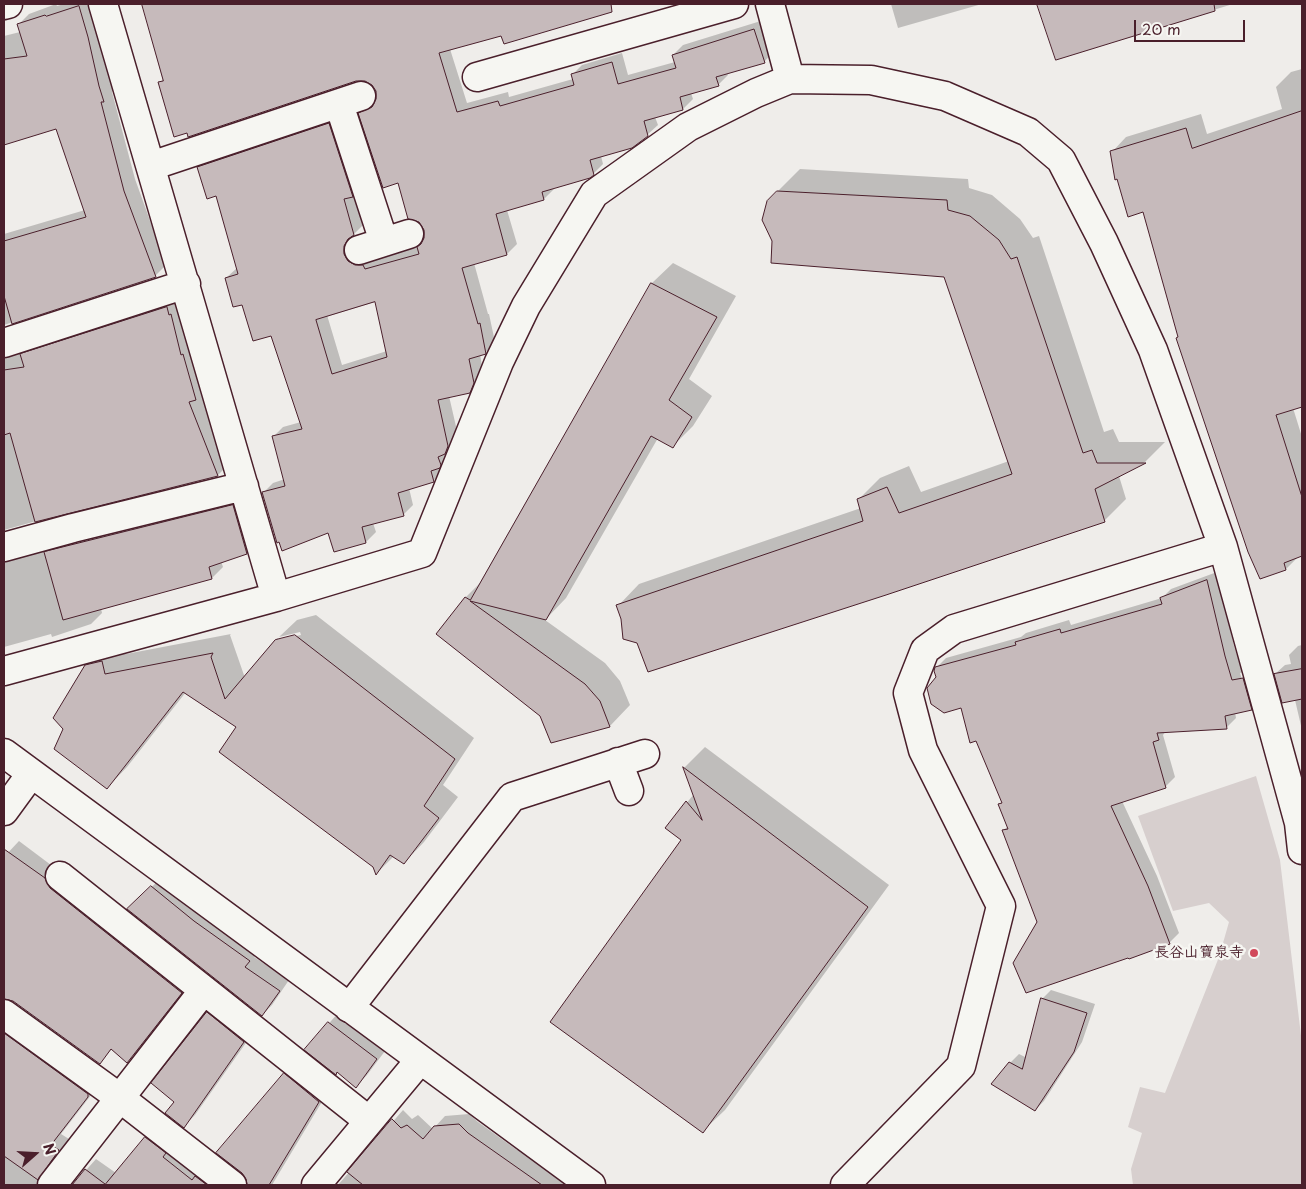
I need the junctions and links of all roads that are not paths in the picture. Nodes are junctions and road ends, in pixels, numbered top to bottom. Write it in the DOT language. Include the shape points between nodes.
graph roads {
  1 [pos="8,4"];
  2 [pos="103,4"];
  3 [pos="734,4"];
  4 [pos="770,4"];
  5 [pos="4,5"];
  6 [pos="477,77"];
  7 [pos="790,79"];
  8 [pos="151,166"];
  9 [pos="409,234"];
  10 [pos="186,284"];
  11 [pos="4,342"];
  12 [pos="244,486"];
  13 [pos="4,547"];
  14 [pos="1223,547"];
  15 [pos="276,597"];
  16 [pos="4,671"];
  17 [pos="4,753"];
  18 [pos="645,754"];
  19 [pos="618,762"];
  20 [pos="31,774"];
  21 [pos="629,791"];
  22 [pos="4,811"];
  23 [pos="1300,823"];
  24 [pos="1302,850"];
  25 [pos="60,876"];
  26 [pos="204,990"];
  27 [pos="349,1008"];
  28 [pos="4,1014"];
  29 [pos="420,1060"];
  30 [pos="120,1098"];
  31 [pos="369,1121"];
  32 [pos="52,1185"];
  33 [pos="232,1185"];
  34 [pos="316,1185"];
  35 [pos="591,1185"];
  36 [pos="845,1185"];
  1 -- 5 [label="street"];
  2 -- 8 [label="street"];
  3 -- 6 [label="street"];
  4 -- 7 [label="street"];
  7 -- 14 [label="street" via="871,80 945,96 1028,132 1061,160 1104,243 1153,350"];
  7 -- 15 [label="street" via="688,127 594,194 526,306 422,553"];
  8 -- 9 [label="street" via="350,100 371,246"];
  8 -- 10 [label="street"];
  10 -- 11 [label="street"];
  10 -- 12 [label="street"];
  12 -- 13 [label="street"];
  12 -- 15 [label="street"];
  14 -- 23 [label="street"];
  14 -- 36 [label="street" via="954,629 924,650 908,693 923,750 1001,906 961,1066"];
  15 -- 16 [label="street"];
  17 -- 20 [label="street"];
  18 -- 19 [label="street"];
  19 -- 21 [label="street"];
  19 -- 27 [label="street" via="512,798"];
  20 -- 22 [label="street"];
  20 -- 27 [label="street"];
  23 -- 24 [label="street"];
  25 -- 26 [label="street"];
  26 -- 30 [label="street"];
  26 -- 31 [label="street"];
  27 -- 29 [label="street"];
  28 -- 30 [label="street"];
  29 -- 31 [label="street"];
  29 -- 35 [label="street"];
  30 -- 32 [label="street"];
  30 -- 33 [label="street"];
  31 -- 34 [label="street"];
}
